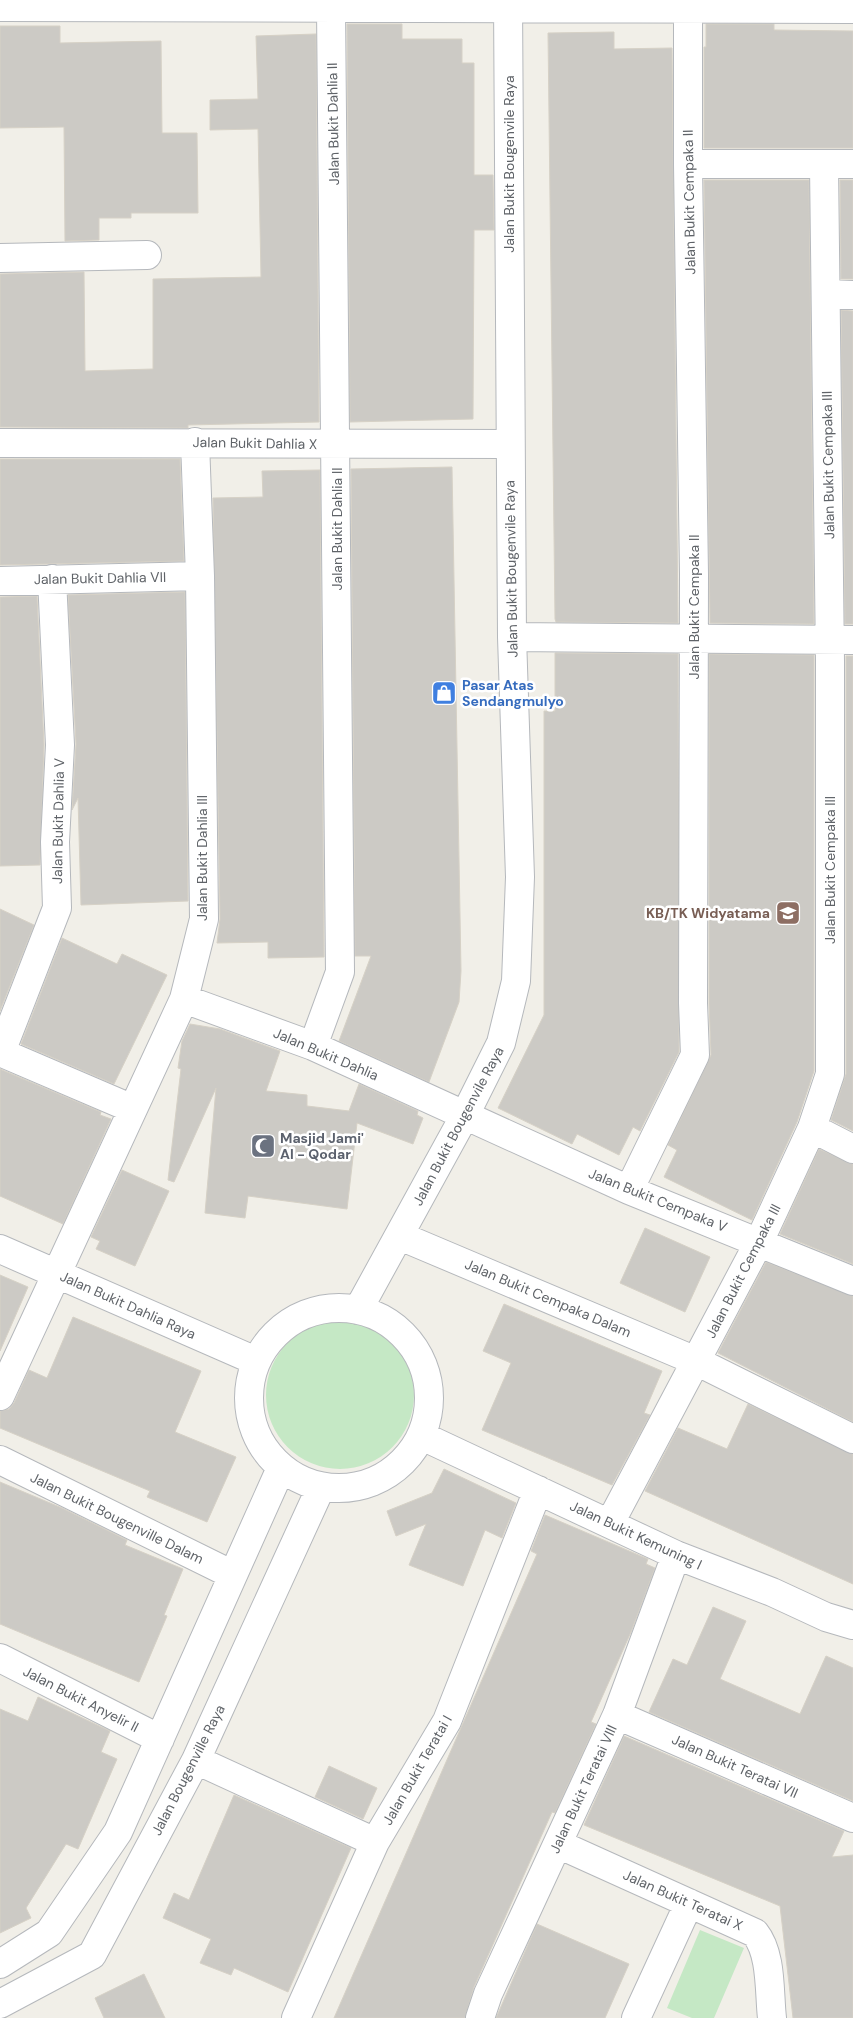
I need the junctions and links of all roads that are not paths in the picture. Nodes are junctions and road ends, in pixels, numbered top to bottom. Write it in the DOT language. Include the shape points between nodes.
graph roads {
  1 [pos="508,3"];
  2 [pos="823,5"];
  3 [pos="691,6"];
  4 [pos="0,7"];
  5 [pos="331,8"];
  6 [pos="853,9"];
  7 [pos="688,164"];
  8 [pos="853,164"];
  9 [pos="824,165"];
  10 [pos="147,255"];
  11 [pos="0,258"];
  12 [pos="826,294"];
  13 [pos="853,295"];
  14 [pos="0,442"];
  15 [pos="195,442"];
  16 [pos="510,444"];
  17 [pos="336,445"];
  18 [pos="200,576"];
  19 [pos="52,580"];
  20 [pos="0,581"];
  21 [pos="512,637"];
  22 [pos="694,639"];
  23 [pos="841,640"];
  24 [pos="184,999"];
  25 [pos="313,1046"];
  26 [pos="1,1052"];
  27 [pos="133,1110"];
  28 [pos="465,1115"];
  29 [pos="812,1128"];
  30 [pos="853,1132"];
  31 [pos="853,1149"];
  32 [pos="629,1190"];
  33 [pos="400,1236"];
  34 [pos="759,1242"];
  35 [pos="0,1249"];
  36 [pos="58,1274"];
  37 [pos="853,1281"];
  38 [pos="358,1310"];
  39 [pos="256,1361"];
  40 [pos="696,1361"];
  41 [pos="0,1396"];
  42 [pos="422,1436"];
  43 [pos="853,1439"];
  44 [pos="0,1460"];
  45 [pos="281,1468"];
  46 [pos="320,1487"];
  47 [pos="538,1490"];
  48 [pos="610,1523"];
  49 [pos="676,1555"];
  50 [pos="233,1575"];
  51 [pos="853,1625"];
  52 [pos="1,1661"];
  53 [pos="617,1715"];
  54 [pos="160,1739"];
  55 [pos="196,1760"];
  56 [pos="853,1818"];
  57 [pos="375,1842"];
  58 [pos="558,1844"];
  59 [pos="689,1903"];
  60 [pos="49,1933"];
  61 [pos="92,1955"];
  62 [pos="0,1964"];
  63 [pos="0,2004"];
  64 [pos="296,2018"];
  65 [pos="480,2018"];
  66 [pos="636,2018"];
  67 [pos="772,2018"];
  1 -- 3 [label="street"];
  1 -- 5 [label="street"];
  1 -- 16 [label="street, Jalan Bukit Bougenvile Raya"];
  2 -- 3 [label="street"];
  2 -- 6 [label="street"];
  3 -- 7 [label="street, Jalan Bukit Cempaka II"];
  4 -- 5 [label="street"];
  5 -- 17 [label="street, Jalan Bukit Dahlia II"];
  7 -- 9 [label="street"];
  7 -- 22 [label="street, Jalan Bukit Cempaka II"];
  8 -- 9 [label="street"];
  9 -- 12 [label="street, Jalan Bukit Cempaka III"];
  10 -- 11 [label="street"];
  12 -- 13 [label="street"];
  12 -- 23 [label="street, Jalan Bukit Cempaka III"];
  14 -- 15 [label="street, Jalan Bukit Dahlia X"];
  15 -- 17 [label="street, Jalan Bukit Dahlia X"];
  15 -- 18 [label="street, Jalan Bukit Dahlia III"];
  16 -- 17 [label="street, Jalan Bukit Dahlia X"];
  16 -- 21 [label="street, Jalan Bukit Bougenvile Raya"];
  17 -- 25 [label="street, Jalan Bukit Dahlia II" via="340,972"];
  18 -- 19 [label="street, Jalan Bukit Dahlia VII"];
  18 -- 24 [label="street, Jalan Bukit Dahlia III" via="204,919"];
  19 -- 20 [label="street, Jalan Bukit Dahlia VII"];
  19 -- 26 [label="street, Jalan Bukit Dahlia V" via="60,745 55,842 57,908"];
  21 -- 22 [label="street"];
  21 -- 28 [label="street, Jalan Bukit Bougenvile Raya" via="520,877 516,981 501,1044"];
  22 -- 23 [label="street"];
  22 -- 32 [label="street, Jalan Bukit Cempaka II" via="695,1056"];
  23 -- 29 [label="street, Jalan Bukit Cempaka III" via="830,1074"];
  24 -- 25 [label="street, Jalan Bukit Dahlia"];
  24 -- 27 [label="street, Jalan Bukit Dahlia III"];
  25 -- 28 [label="street, Jalan Bukit Dahlia"];
  26 -- 27 [label="street"];
  27 -- 36 [label="street, Jalan Bukit Dahlia III"];
  28 -- 32 [label="street, Jalan Bukit Cempaka V"];
  28 -- 33 [label="street, Jalan Bukit Bougenvile Raya"];
  29 -- 30 [label="street"];
  29 -- 31 [label="street"];
  29 -- 34 [label="street, Jalan Bukit Cempaka III"];
  32 -- 34 [label="street, Jalan Bukit Cempaka V"];
  33 -- 38 [label="street, Jalan Bukit Bougenvile Raya"];
  33 -- 40 [label="street, Jalan Bukit Cempaka Dalam"];
  34 -- 37 [label="street, Jalan Bukit Cempaka V"];
  34 -- 40 [label="street, Jalan Bukit Cempaka III"];
  35 -- 36 [label="street, Jalan Bukit Dahlia Raya"];
  36 -- 39 [label="street, Jalan Bukit Dahlia Raya"];
  36 -- 41 [label="street, Jalan Bukit Dahlia III"];
  38 -- 39 [label="street" via="337,1308 298,1318 281,1329"];
  38 -- 42 [label="street" via="395,1326 421,1357 430,1396"];
  39 -- 45 [label="street" via="248,1400 251,1421 269,1457"];
  40 -- 43 [label="street, Jalan Bukit Cempaka Dalam"];
  40 -- 48 [label="street, Jalan Bukit Cempaka III"];
  42 -- 46 [label="street" via="412,1453 380,1479 341,1489"];
  42 -- 47 [label="street, Jalan Bukit Kemuning I"];
  44 -- 50 [label="street, Jalan Bukit Bougenville Dalam"];
  45 -- 46 [label="street"];
  45 -- 50 [label="street"];
  46 -- 55 [label="street, Jalan Bougenville Raya"];
  47 -- 48 [label="street, Jalan Bukit Kemuning I"];
  47 -- 57 [label="street, Jalan Bukit Teratai I" via="447,1721"];
  48 -- 49 [label="street, Jalan Bukit Kemuning I"];
  49 -- 51 [label="street, Jalan Bukit Kemuning I"];
  49 -- 53 [label="street, Jalan Bukit Teratai VIII"];
  50 -- 54 [label="street"];
  52 -- 54 [label="street, Jalan Bukit Anyelir II"];
  53 -- 56 [label="street, Jalan Bukit Teratai VII"];
  53 -- 58 [label="street, Jalan Bukit Teratai VIII"];
  54 -- 60 [label="street" via="118,1832"];
  55 -- 57 [label="street"];
  55 -- 61 [label="street, Jalan Bougenville Raya"];
  57 -- 64 [label="street, Jalan Bukit Teratai I"];
  58 -- 59 [label="street, Jalan Bukit Teratai X"];
  58 -- 65 [label="street, Jalan Bukit Teratai VIII" via="488,1994"];
  59 -- 66 [label="street"];
  59 -- 67 [label="street, Jalan Bukit Teratai X" via="755,1933 761,1940"];
  60 -- 61 [label="street"];
  60 -- 62 [label="street"];
  61 -- 63 [label="street"];
}
